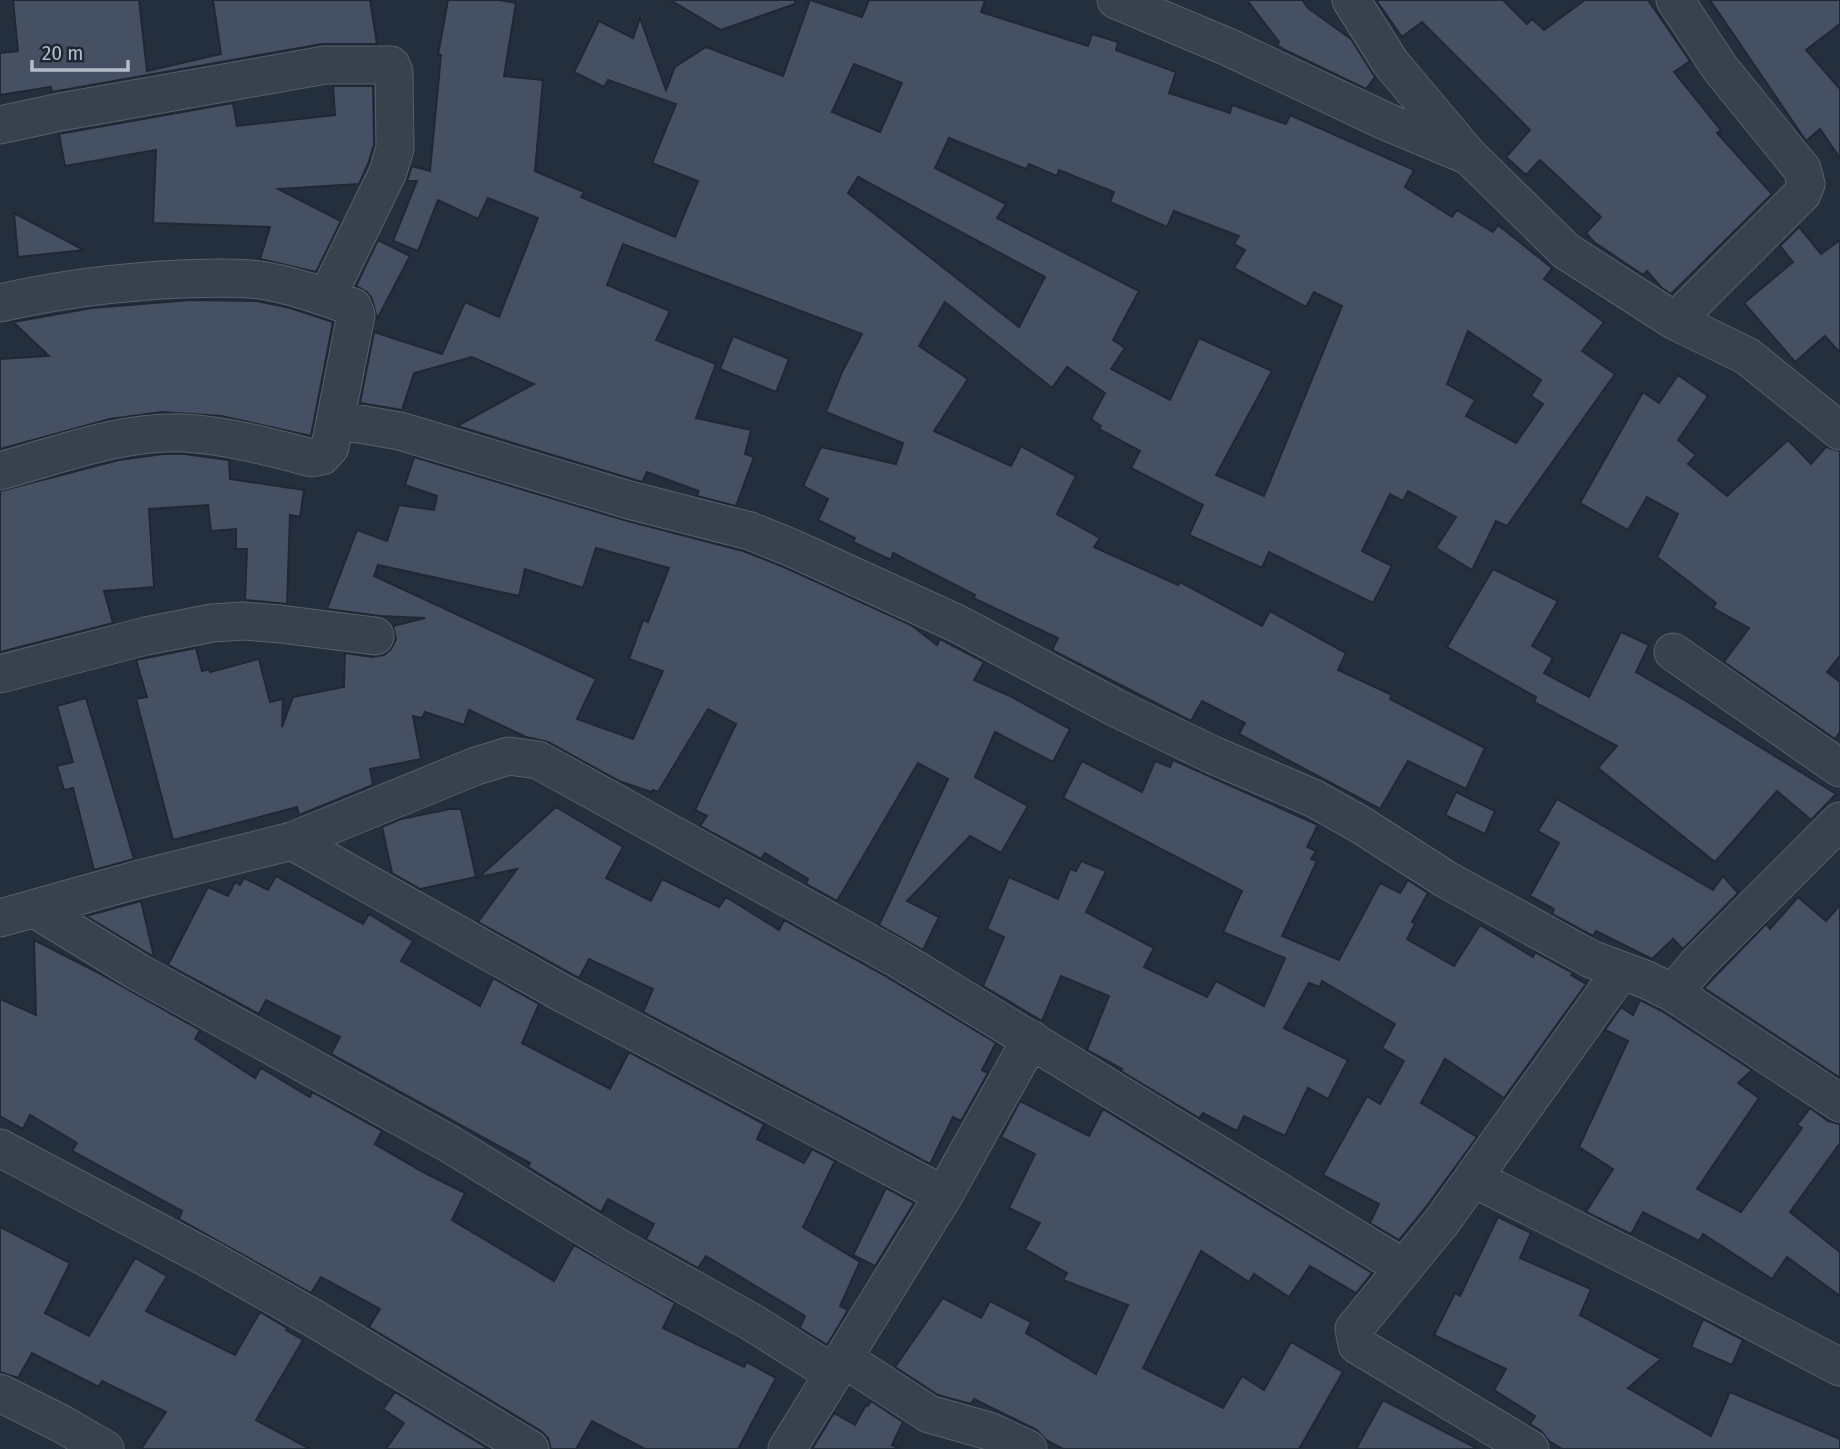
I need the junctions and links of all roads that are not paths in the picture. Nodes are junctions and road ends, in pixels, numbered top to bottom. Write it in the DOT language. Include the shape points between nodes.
graph roads {
  1 [pos="1116,0"];
  2 [pos="1351,0"];
  3 [pos="1675,0"];
  4 [pos="0,125"];
  5 [pos="1469,156"];
  6 [pos="327,298"];
  7 [pos="0,303"];
  8 [pos="1675,321"];
  9 [pos="336,420"];
  10 [pos="1840,431"];
  11 [pos="0,471"];
  12 [pos="375,636"];
  13 [pos="1673,652"];
  14 [pos="0,674"];
  15 [pos="1840,768"];
  16 [pos="1840,821"];
  17 [pos="292,841"];
  18 [pos="35,909"];
  19 [pos="0,918"];
  20 [pos="1621,971"];
  21 [pos="1674,993"];
  22 [pos="1031,1039"];
  23 [pos="1840,1103"];
  24 [pos="0,1148"];
  25 [pos="1474,1178"];
  26 [pos="944,1195"];
  27 [pos="1404,1268"];
  28 [pos="838,1366"];
  29 [pos="1840,1367"];
  30 [pos="0,1393"];
  31 [pos="104,1449"];
  32 [pos="530,1449"];
  33 [pos="787,1449"];
  34 [pos="1028,1449"];
  35 [pos="1530,1449"];
  1 -- 5 [label="street"];
  2 -- 5 [label="street" via="1390,62"];
  3 -- 8 [label="street" via="1720,68 1802,169 1805,184 1802,194"];
  4 -- 6 [label="street" via="325,65 391,65 396,108 392,160"];
  5 -- 8 [label="street" via="1566,251"];
  6 -- 7 [label="street" via="261,281 211,278 58,289"];
  6 -- 9 [label="street" via="356,312"];
  8 -- 10 [label="street" via="1747,356"];
  9 -- 11 [label="street" via="330,447 322,456 312,458 227,437 182,433 118,440"];
  9 -- 20 [label="street" via="400,431 750,531 792,548 956,623 1141,720 1315,799 1471,893"];
  12 -- 14 [label="street" via="243,621 212,623"];
  13 -- 15 [label="street"];
  16 -- 21 [label="street" via="1699,962"];
  17 -- 18 [label="street"];
  17 -- 22 [label="street" via="476,766 509,756 538,760 898,959"];
  17 -- 26 [label="street" via="562,993"];
  18 -- 19 [label="street"];
  18 -- 28 [label="street" via="138,972 448,1143 614,1245"];
  20 -- 21 [label="street"];
  20 -- 25 [label="street"];
  21 -- 23 [label="street"];
  22 -- 26 [label="street"];
  22 -- 27 [label="street"];
  24 -- 32 [label="street" via="223,1266"];
  25 -- 27 [label="street"];
  25 -- 29 [label="street"];
  26 -- 28 [label="street"];
  27 -- 35 [label="street" via="1354,1329 1357,1345"];
  28 -- 33 [label="street"];
  28 -- 34 [label="street" via="929,1414 989,1431"];
  30 -- 31 [label="street"];
}
